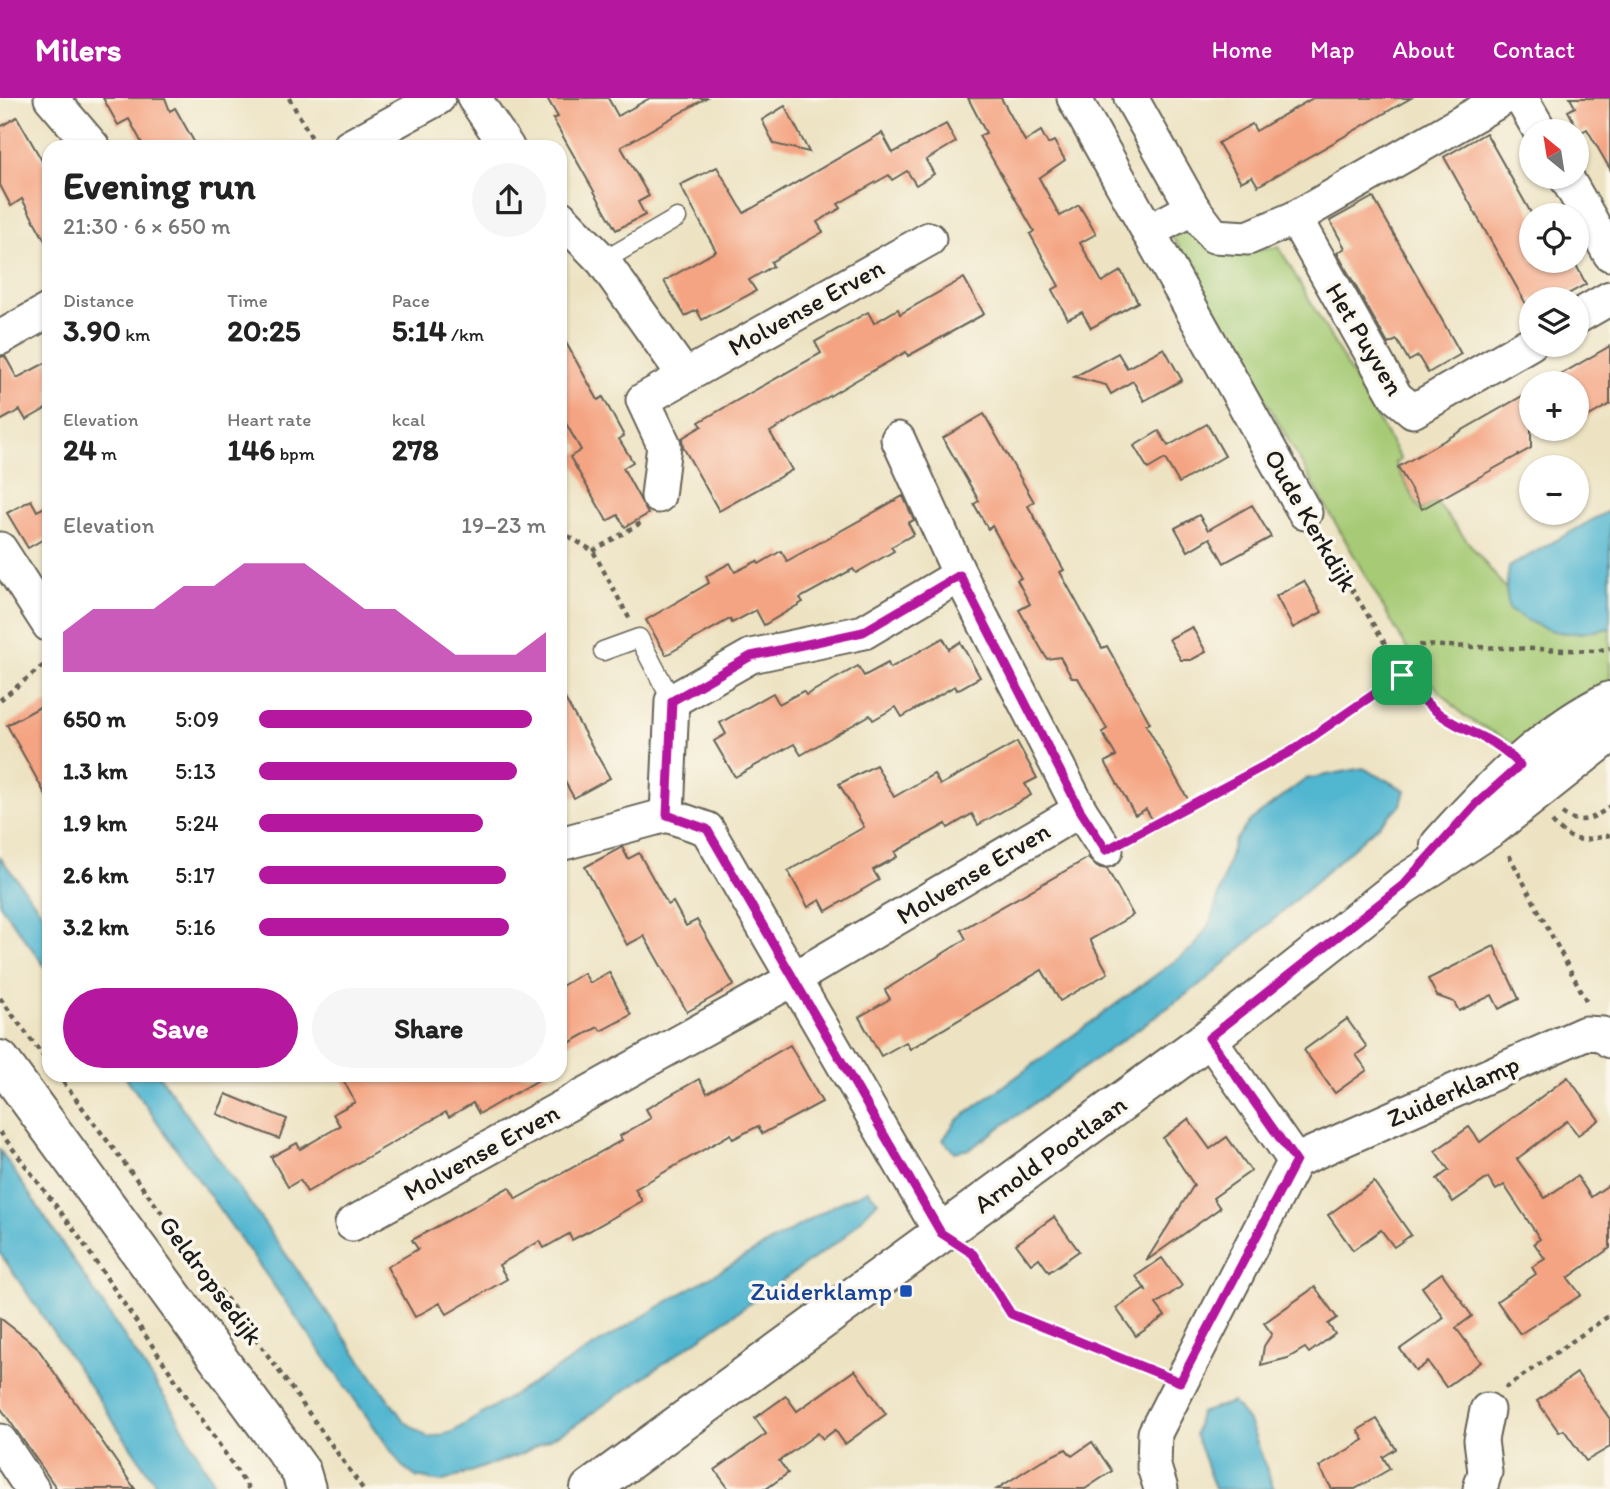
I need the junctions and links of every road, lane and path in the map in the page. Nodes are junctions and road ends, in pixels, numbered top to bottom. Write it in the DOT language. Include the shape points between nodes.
graph roads {
  1 [pos="51,98"];
  2 [pos="289,98"];
  3 [pos="438,98"];
  4 [pos="474,98"];
  5 [pos="1074,98"];
  6 [pos="1131,98"];
  7 [pos="1504,98"];
  8 [pos="1521,98"];
  9 [pos="1533,119"];
  10 [pos="87,140"];
  11 [pos="313,140"];
  12 [pos="362,140"];
  13 [pos="503,140"];
  14 [pos="1573,189"];
  15 [pos="1193,208"];
  16 [pos="677,218"];
  17 [pos="1295,218"];
  18 [pos="567,224"];
  19 [pos="1148,232"];
  20 [pos="929,239"];
  21 [pos="1610,254"];
  22 [pos="603,261"];
  23 [pos="1610,298"];
  24 [pos="1589,310"];
  25 [pos="42,314"];
  26 [pos="0,338"];
  27 [pos="1519,350"];
  28 [pos="684,375"];
  29 [pos="898,439"];
  30 [pos="658,496"];
  31 [pos="1306,513"];
  32 [pos="567,535"];
  33 [pos="0,549"];
  34 [pos="593,551"];
  35 [pos="960,575"];
  36 [pos="42,614"];
  37 [pos="639,638"];
  38 [pos="1610,648"];
  39 [pos="603,650"];
  40 [pos="42,667"];
  41 [pos="1402,675"];
  42 [pos="0,700"];
  43 [pos="672,701"];
  44 [pos="1610,701"];
  45 [pos="1610,733"];
  46 [pos="1530,778"];
  47 [pos="1610,806"];
  48 [pos="1080,810"];
  49 [pos="667,815"];
  50 [pos="567,842"];
  51 [pos="1503,843"];
  52 [pos="1106,850"];
  53 [pos="795,978"];
  54 [pos="0,998"];
  55 [pos="1607,1037"];
  56 [pos="1209,1038"];
  57 [pos="42,1055"];
  58 [pos="0,1060"];
  59 [pos="63,1082"];
  60 [pos="0,1132"];
  61 [pos="1296,1161"];
  62 [pos="352,1224"];
  63 [pos="941,1233"];
  64 [pos="1610,1315"];
  65 [pos="1180,1382"];
  66 [pos="1487,1410"];
  67 [pos="0,1441"];
  68 [pos="313,1483"];
  69 [pos="32,1489"];
  70 [pos="249,1489"];
  71 [pos="362,1489"];
  72 [pos="590,1489"];
  73 [pos="1161,1489"];
  74 [pos="1480,1489"];
  1 -- 10 [label="street"];
  2 -- 11 [label="path"];
  3 -- 12 [label="street"];
  4 -- 13 [label="street"];
  5 -- 19 [label="street, Oude Kerkdijk"];
  6 -- 15 [label="street"];
  7 -- 17 [label="street"];
  8 -- 9 [label="street"];
  14 -- 21 [label="street"];
  15 -- 17 [label="street" via="1214,236 1248,238"];
  15 -- 19 [label="street"];
  16 -- 22 [label="lane"];
  17 -- 27 [label="street, Het Puyven" via="1396,397 1413,411"];
  18 -- 22 [label="street"];
  19 -- 31 [label="street, Oude Kerkdijk"];
  20 -- 28 [label="street, Molvense Erven"];
  22 -- 28 [label="street"];
  23 -- 24 [label="street"];
  25 -- 26 [label="street"];
  28 -- 30 [label="street, Molvense Erven" via="643,400 664,445"];
  29 -- 35 [label="street, Molvense Erven"];
  30 -- 34 [label="path" via="655,515"];
  31 -- 41 [label="path, Oude Kerkdijk"];
  32 -- 34 [label="path"];
  33 -- 36 [label="street"];
  34 -- 37 [label="path"];
  35 -- 43 [label="street" via="863,632 751,656"];
  35 -- 48 [label="street, Molvense Erven"];
  37 -- 39 [label="lane"];
  37 -- 43 [label="lane"];
  38 -- 41 [label="path" via="1418,645"];
  40 -- 42 [label="path"];
  41 -- 46 [label="path, Oude Kerkdijk" via="1417,696 1442,717 1490,738"];
  41 -- 52 [label="path" via="1290,752"];
  43 -- 49 [label="street"];
  44 -- 46 [label="street" via="1585,714"];
  45 -- 46 [label="street"];
  46 -- 47 [label="path, Oude Kerkdijk" via="1553,806 1575,821 1585,821"];
  46 -- 56 [label="street, Arnold Pootlaan" via="1476,804 1403,885"];
  48 -- 52 [label="street, Molvense Erven"];
  48 -- 53 [label="street, Molvense Erven"];
  49 -- 50 [label="street"];
  49 -- 53 [label="street" via="707,829"];
  51 -- 55 [label="path"];
  53 -- 62 [label="street, Molvense Erven"];
  53 -- 63 [label="street"];
  54 -- 57 [label="path"];
  55 -- 61 [label="street, Zuiderklamp" via="1586,1033"];
  56 -- 61 [label="street"];
  56 -- 63 [label="street, Arnold Pootlaan"];
  58 -- 68 [label="street, Geldropsedijk"];
  59 -- 71 [label="path, Geldropsedijk" via="244,1322"];
  60 -- 70 [label="path" via="75,1231"];
  61 -- 65 [label="street"];
  63 -- 65 [label="path" via="973,1254 1011,1314"];
  63 -- 72 [label="street, Arnold Pootlaan"];
  64 -- 66 [label="path" via="1503,1389"];
  65 -- 73 [label="street" via="1155,1433 1154,1467"];
  66 -- 74 [label="street"];
  67 -- 69 [label="street"];
}
